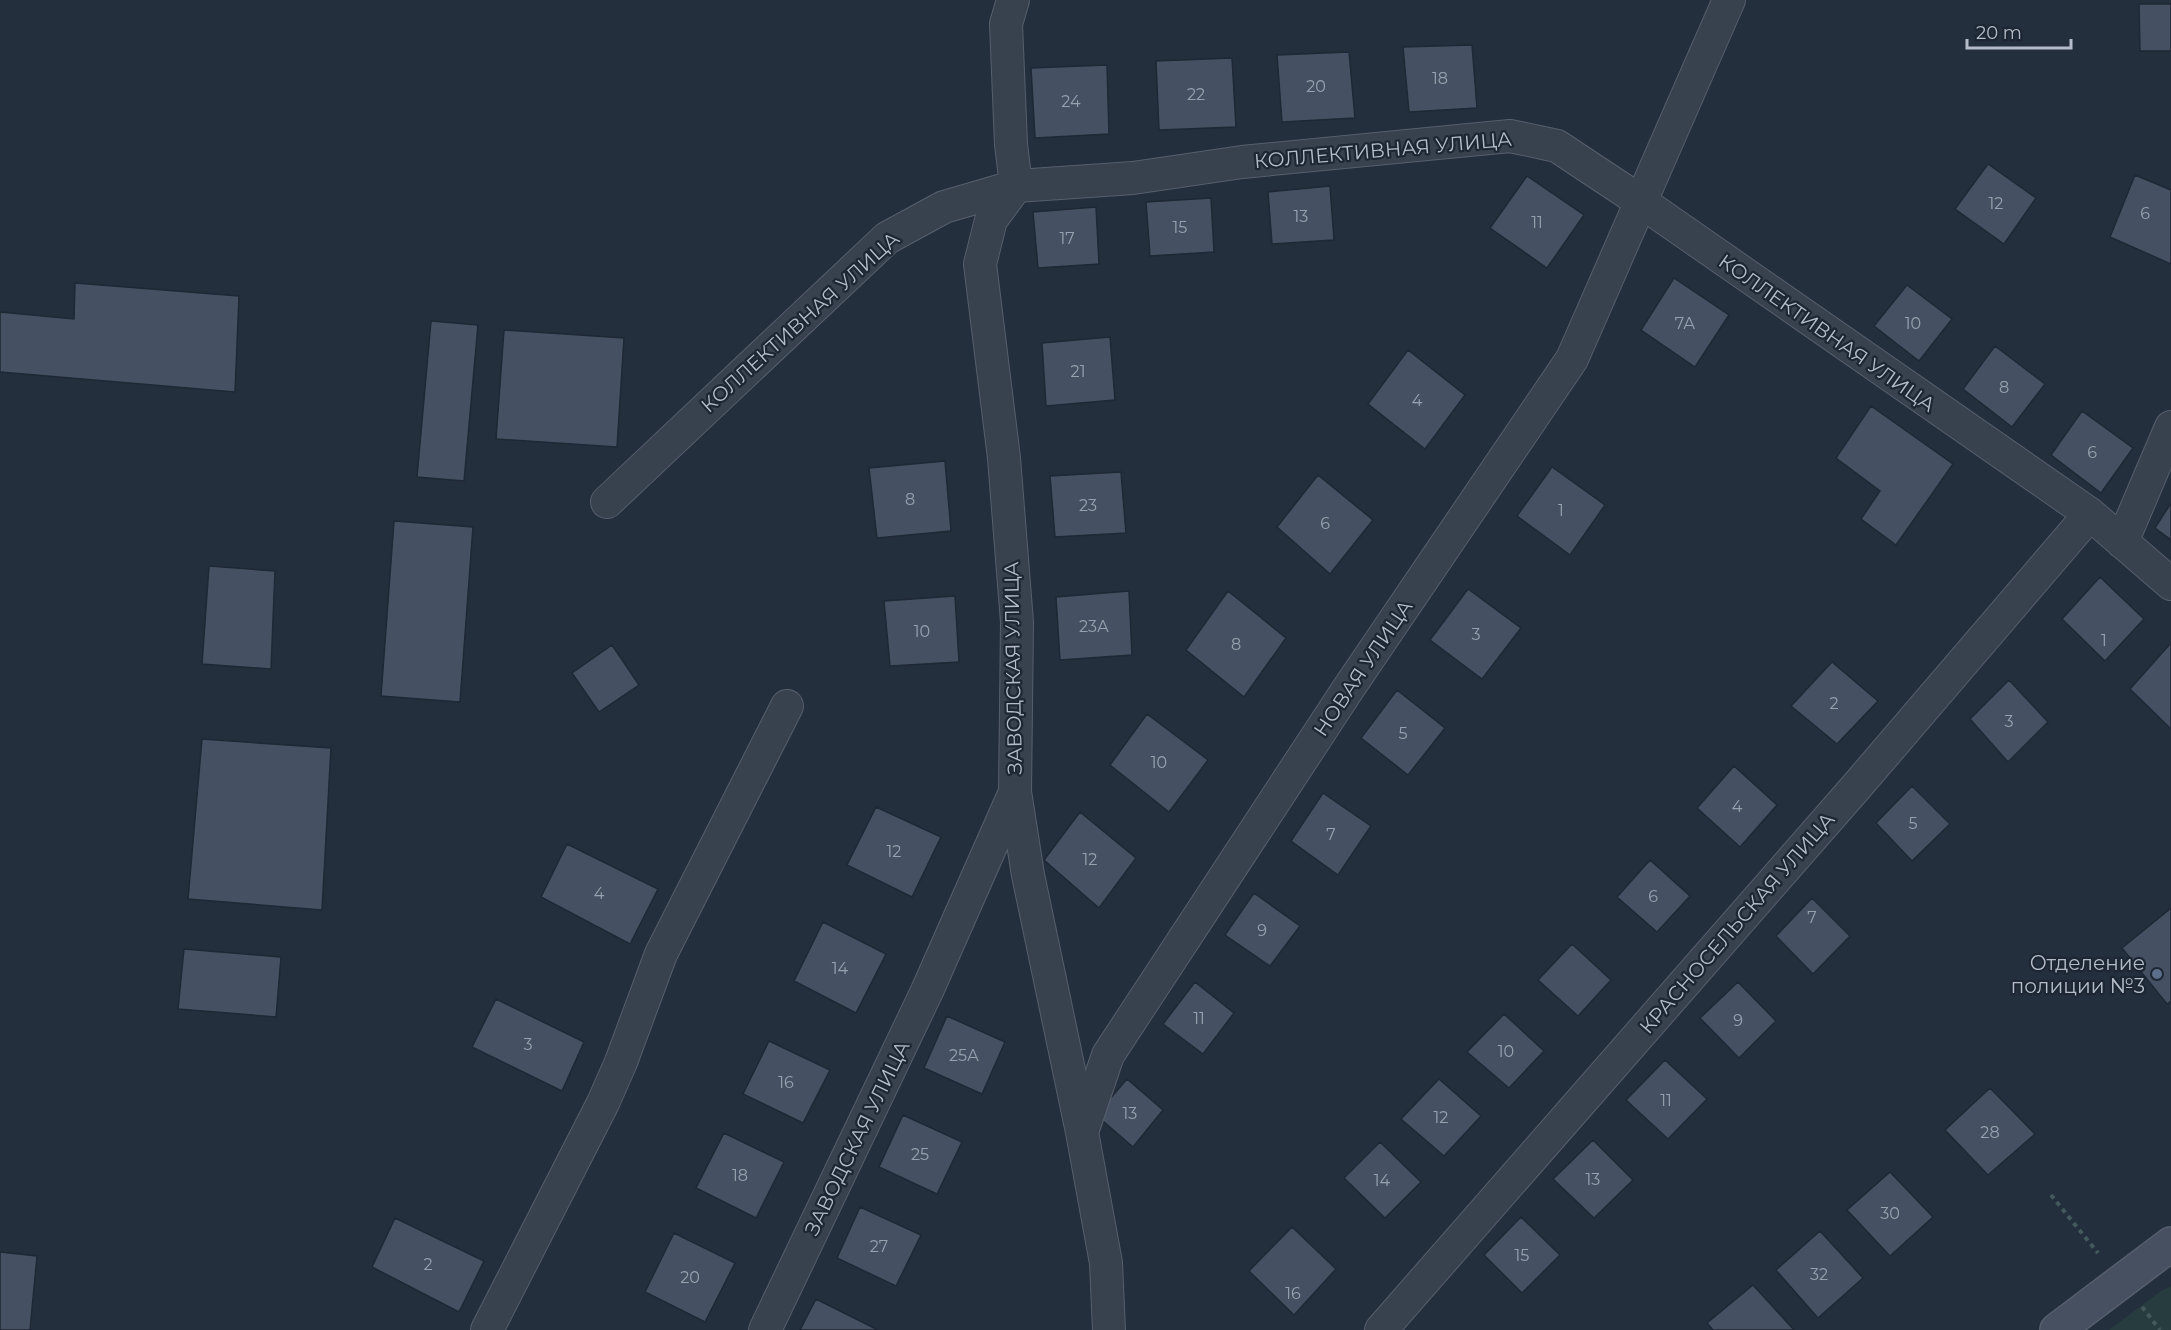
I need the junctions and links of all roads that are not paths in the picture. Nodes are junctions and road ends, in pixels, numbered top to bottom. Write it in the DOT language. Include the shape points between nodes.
graph roads {
  1 [pos="1013,0"];
  2 [pos="1729,0"];
  3 [pos="1016,186"];
  4 [pos="1640,201"];
  5 [pos="2171,427"];
  6 [pos="607,502"];
  7 [pos="2090,514"];
  8 [pos="2122,542"];
  9 [pos="2171,584"];
  10 [pos="787,706"];
  11 [pos="1015,792"];
  12 [pos="1082,1132"];
  13 [pos="2171,1244"];
  14 [pos="487,1330"];
  15 [pos="765,1330"];
  16 [pos="1109,1330"];
  17 [pos="1381,1330"];
  18 [pos="2057,1330"];
  1 -- 3 [label="street" via="1006,24"];
  2 -- 4 [label="street, НОВАЯ УЛИЦА"];
  3 -- 4 [label="street, КОЛЛЕКТИВНАЯ УЛИЦА" via="1133,178 1242,162 1510,136 1557,146"];
  3 -- 6 [label="street, КОЛЛЕКТИВНАЯ УЛИЦА" via="944,207 887,238"];
  3 -- 11 [label="street, ЗАВОДСКАЯ УЛИЦА" via="991,220 980,264 1004,458 1017,622"];
  4 -- 7 [label="street, КОЛЛЕКТИВНАЯ УЛИЦА"];
  4 -- 12 [label="street, НОВАЯ УЛИЦА" via="1572,359 1341,698 1107,1056"];
  5 -- 8 [label="street"];
  7 -- 8 [label="street, КОЛЛЕКТИВНАЯ УЛИЦА"];
  7 -- 17 [label="street, КРАСНОСЕЛЬСКАЯ УЛИЦА"];
  8 -- 9 [label="street, КОЛЛЕКТИВНАЯ УЛИЦА"];
  10 -- 14 [label="street" via="661,954 603,1103"];
  11 -- 12 [label="street" via="1028,875"];
  11 -- 15 [label="street, ЗАВОДСКАЯ УЛИЦА" via="927,991"];
  12 -- 16 [label="street" via="1106,1263"];
  13 -- 18 [label="street"];
}
